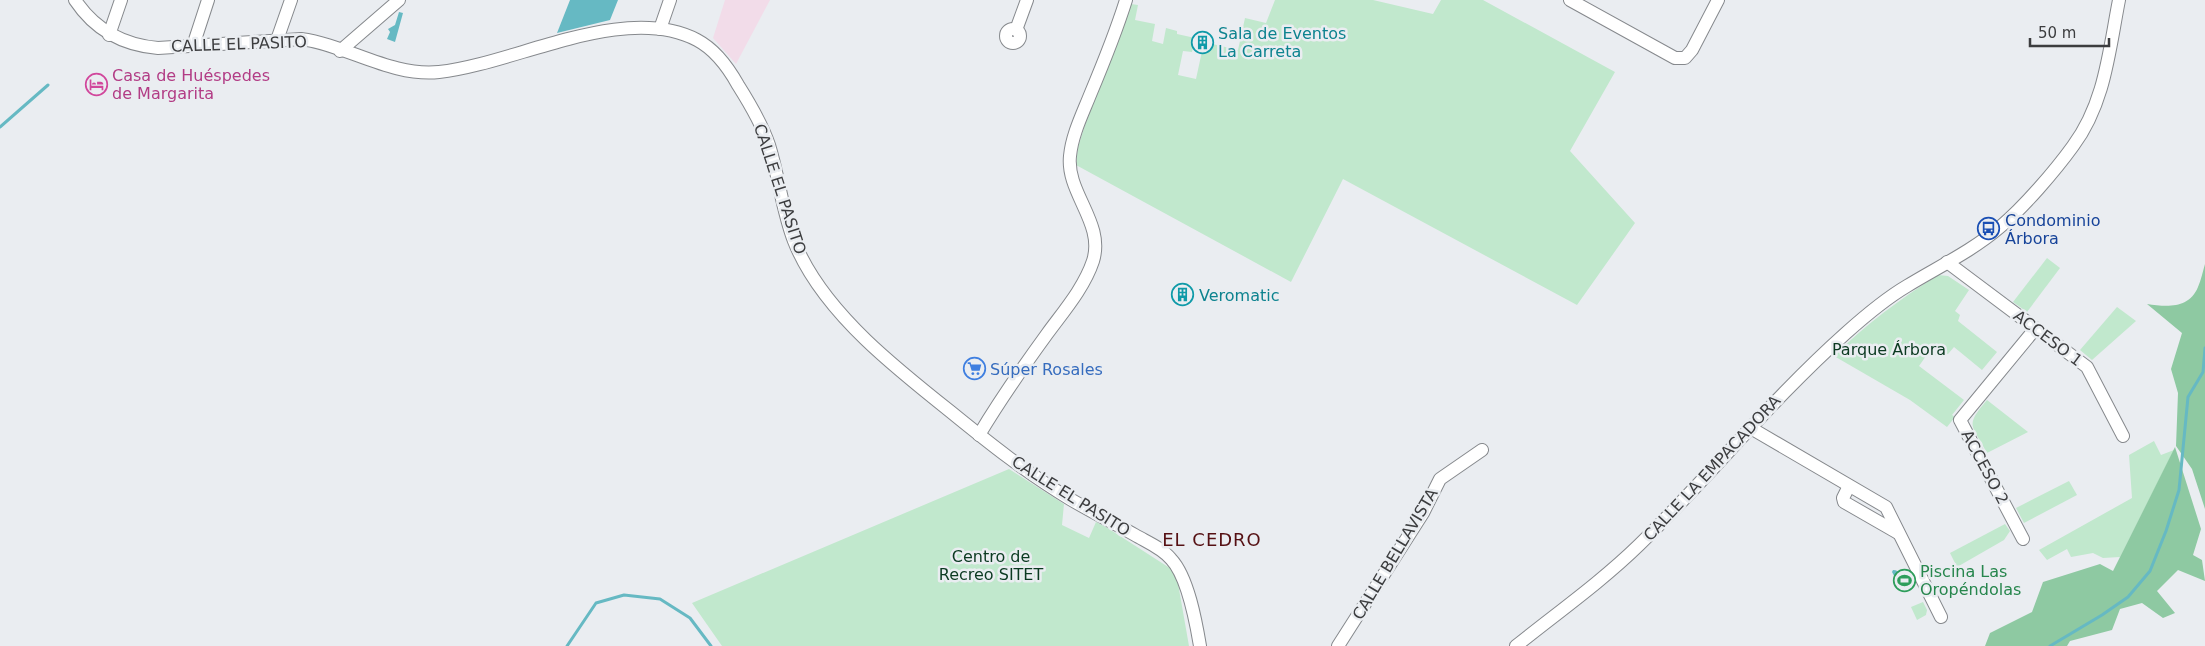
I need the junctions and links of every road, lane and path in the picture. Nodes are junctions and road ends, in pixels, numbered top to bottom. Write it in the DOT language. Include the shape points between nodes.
graph roads {
  1 [pos="75,0"];
  2 [pos="121,0"];
  3 [pos="208,0"];
  4 [pos="291,0"];
  5 [pos="399,0"];
  6 [pos="670,0"];
  7 [pos="1027,0"];
  8 [pos="1126,0"];
  9 [pos="1570,0"];
  10 [pos="1718,0"];
  11 [pos="2119,0"];
  12 [pos="660,29"];
  13 [pos="1016,30"];
  14 [pos="109,35"];
  15 [pos="277,40"];
  16 [pos="193,46"];
  17 [pos="340,50"];
  18 [pos="1947,262"];
  19 [pos="2035,329"];
  20 [pos="1750,427"];
  21 [pos="979,435"];
  22 [pos="2123,436"];
  23 [pos="1482,450"];
  24 [pos="1849,486"];
  25 [pos="1898,533"];
  26 [pos="2023,539"];
  27 [pos="1942,617"];
  28 [pos="1200,646"];
  29 [pos="1338,646"];
  30 [pos="1516,646"];
  1 -- 14 [label="street, CALLE EL PASITO" via="94,24"];
  2 -- 14 [label="street"];
  3 -- 16 [label="street"];
  4 -- 15 [label="street"];
  5 -- 17 [label="street"];
  6 -- 12 [label="street"];
  7 -- 13 [label="street"];
  8 -- 21 [label="street" via="1118,28 1078,125 1070,156 1073,180 1094,238 1093,260 1068,305"];
  9 -- 10 [label="street" via="1675,58 1684,58 1692,50"];
  11 -- 18 [label="street, CALLE LA EMPACADORA" via="2107,70 2086,127 2006,222"];
  12 -- 17 [label="street, CALLE EL PASITO" via="628,28 436,72 404,69"];
  12 -- 21 [label="street, CALLE EL PASITO" via="699,41 721,58 732,74 768,144 795,241 837,310 891,364"];
  14 -- 16 [label="street, CALLE EL PASITO" via="144,47"];
  15 -- 16 [label="street, CALLE EL PASITO"];
  15 -- 17 [label="street, CALLE EL PASITO" via="311,40"];
  18 -- 19 [label="street, ACCESO 1"];
  18 -- 20 [label="street, CALLE LA EMPACADORA" via="1906,286 1864,318"];
  19 -- 22 [label="street, ACCESO 1" via="2087,367"];
  19 -- 26 [label="street, ACCESO 2" via="1960,420"];
  20 -- 24 [label="street"];
  20 -- 30 [label="street, CALLE LA EMPACADORA" via="1639,545"];
  21 -- 28 [label="street, CALLE EL PASITO" via="1070,499 1160,549 1173,560 1186,588"];
  23 -- 29 [label="street, CALLE BELLAVISTA" via="1440,479 1423,513"];
  24 -- 25 [label="street" via="1886,507"];
  24 -- 25 [label="street" via="1844,502"];
  25 -- 27 [label="street"];
}
